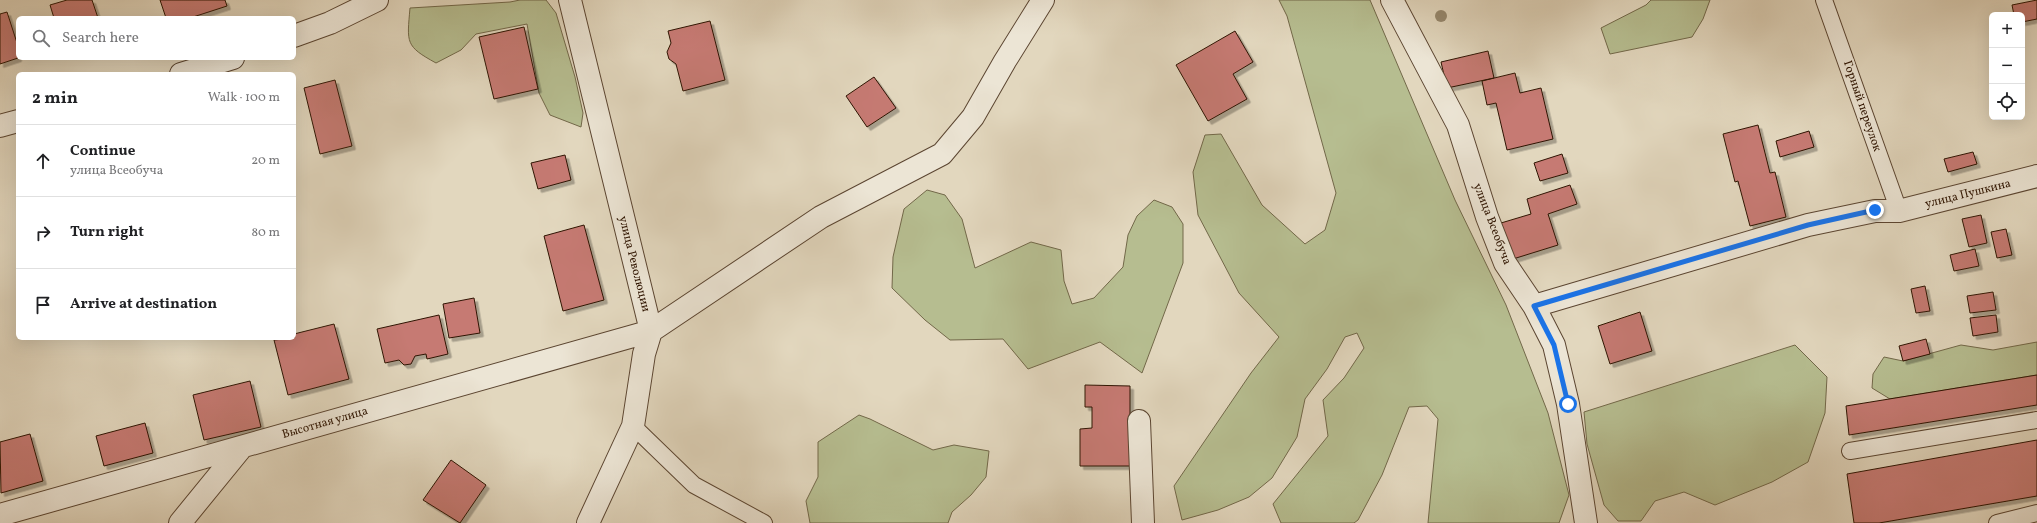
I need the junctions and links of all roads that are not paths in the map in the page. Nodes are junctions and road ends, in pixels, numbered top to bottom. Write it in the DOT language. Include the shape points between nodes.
graph roads {
  1 [pos="378,0"];
  2 [pos="570,0"];
  3 [pos="1043,0"];
  4 [pos="1392,0"];
  5 [pos="1824,0"];
  6 [pos="296,35"];
  7 [pos="226,60"];
  8 [pos="188,72"];
  9 [pos="16,122"];
  10 [pos="0,126"];
  11 [pos="2037,176"];
  12 [pos="1899,211"];
  13 [pos="1534,306"];
  14 [pos="651,332"];
  15 [pos="2037,420"];
  16 [pos="1139,421"];
  17 [pos="633,426"];
  18 [pos="242,446"];
  19 [pos="1850,451"];
  20 [pos="2037,513"];
  21 [pos="0,515"];
  22 [pos="180,523"];
  23 [pos="588,523"];
  24 [pos="764,523"];
  25 [pos="1143,523"];
  26 [pos="1586,523"];
  27 [pos="1997,523"];
  1 -- 6 [label="street" via="330,23"];
  2 -- 14 [label="street, улица Революции"];
  3 -- 14 [label="street, Высотная улица" via="973,117 942,154 821,217"];
  4 -- 13 [label="street, улица Всеобуча" via="1458,125 1487,217 1505,263"];
  5 -- 12 [label="lane, Горный переулок"];
  7 -- 8 [label="street"];
  9 -- 10 [label="street"];
  11 -- 12 [label="street, улица Пушкина"];
  12 -- 13 [label="street, улица Пушкина" via="1875,210 1808,225"];
  13 -- 26 [label="street, улица Всеобуча" via="1554,345 1568,404"];
  14 -- 17 [label="street" via="644,354"];
  14 -- 18 [label="street, Высотная улица"];
  15 -- 19 [label="lane"];
  16 -- 25 [label="street"];
  17 -- 23 [label="street"];
  17 -- 24 [label="lane" via="694,485"];
  18 -- 21 [label="street, Высотная улица"];
  18 -- 22 [label="street"];
  20 -- 27 [label="lane"];
}
